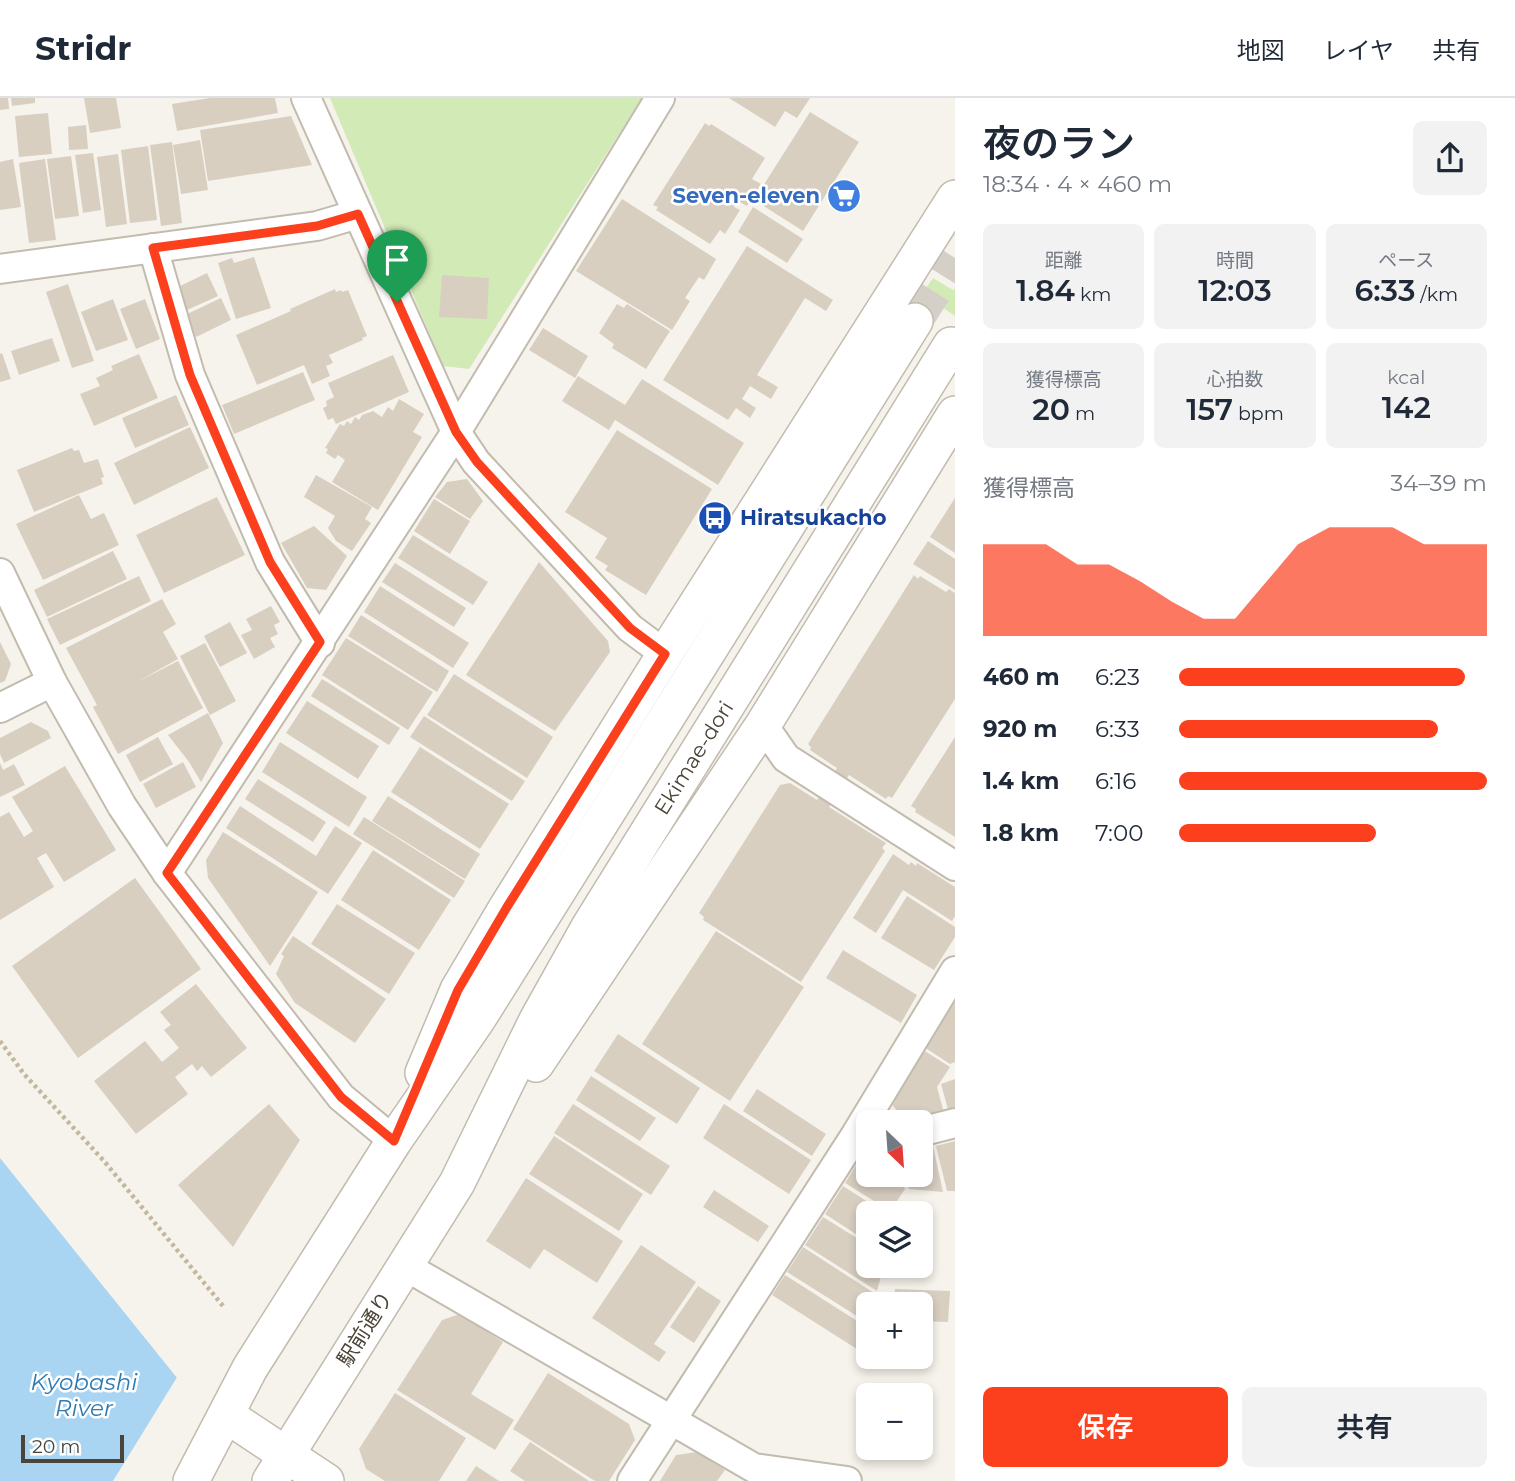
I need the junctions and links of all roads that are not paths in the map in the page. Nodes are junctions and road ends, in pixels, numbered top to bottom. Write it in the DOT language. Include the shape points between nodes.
graph roads {
  1 [pos="306,98"];
  2 [pos="660,98"];
  3 [pos="955,198"];
  4 [pos="358,214"];
  5 [pos="153,248"];
  6 [pos="0,269"];
  7 [pos="915,321"];
  8 [pos="951,345"];
  9 [pos="955,414"];
  10 [pos="456,432"];
  11 [pos="0,573"];
  12 [pos="320,642"];
  13 [pos="665,654"];
  14 [pos="52,682"];
  15 [pos="0,708"];
  16 [pos="762,725"];
  17 [pos="955,866"];
  18 [pos="167,873"];
  19 [pos="955,971"];
  20 [pos="877,1110"];
  21 [pos="955,1123"];
  22 [pos="933,1129"];
  23 [pos="394,1141"];
  24 [pos="856,1145"];
  25 [pos="457,1183"];
  26 [pos="405,1266"];
  27 [pos="226,1415"];
  28 [pos="671,1420"];
  29 [pos="276,1471"];
  30 [pos="191,1481"];
  31 [pos="326,1481"];
  32 [pos="632,1481"];
  33 [pos="847,1481"];
  1 -- 4 [label="street"];
  2 -- 10 [label="street"];
  3 -- 13 [label="street"];
  4 -- 5 [label="street" via="317,226"];
  4 -- 10 [label="street"];
  5 -- 6 [label="street"];
  5 -- 12 [label="street" via="190,375 270,562"];
  7 -- 23 [label="street" via="479,1017"];
  8 -- 25 [label="street, Ekimae-dori" via="589,927 537,1020"];
  9 -- 16 [label="street"];
  10 -- 12 [label="street"];
  10 -- 13 [label="street" via="477,462 630,628"];
  11 -- 14 [label="street"];
  12 -- 18 [label="street"];
  13 -- 23 [label="street" via="458,990"];
  14 -- 15 [label="street"];
  14 -- 18 [label="street" via="122,806"];
  16 -- 17 [label="street" via="786,758"];
  16 -- 25 [label="street"];
  18 -- 23 [label="street" via="341,1097"];
  19 -- 20 [label="street"];
  21 -- 22 [label="street"];
  23 -- 27 [label="street" via="250,1368"];
  24 -- 28 [label="street"];
  25 -- 26 [label="street, 駅前通り"];
  26 -- 28 [label="street"];
  26 -- 29 [label="street, 駅前通り"];
  27 -- 29 [label="street"];
  27 -- 30 [label="street"];
  28 -- 32 [label="street"];
  28 -- 33 [label="street" via="754,1468"];
  29 -- 31 [label="street"];
}
